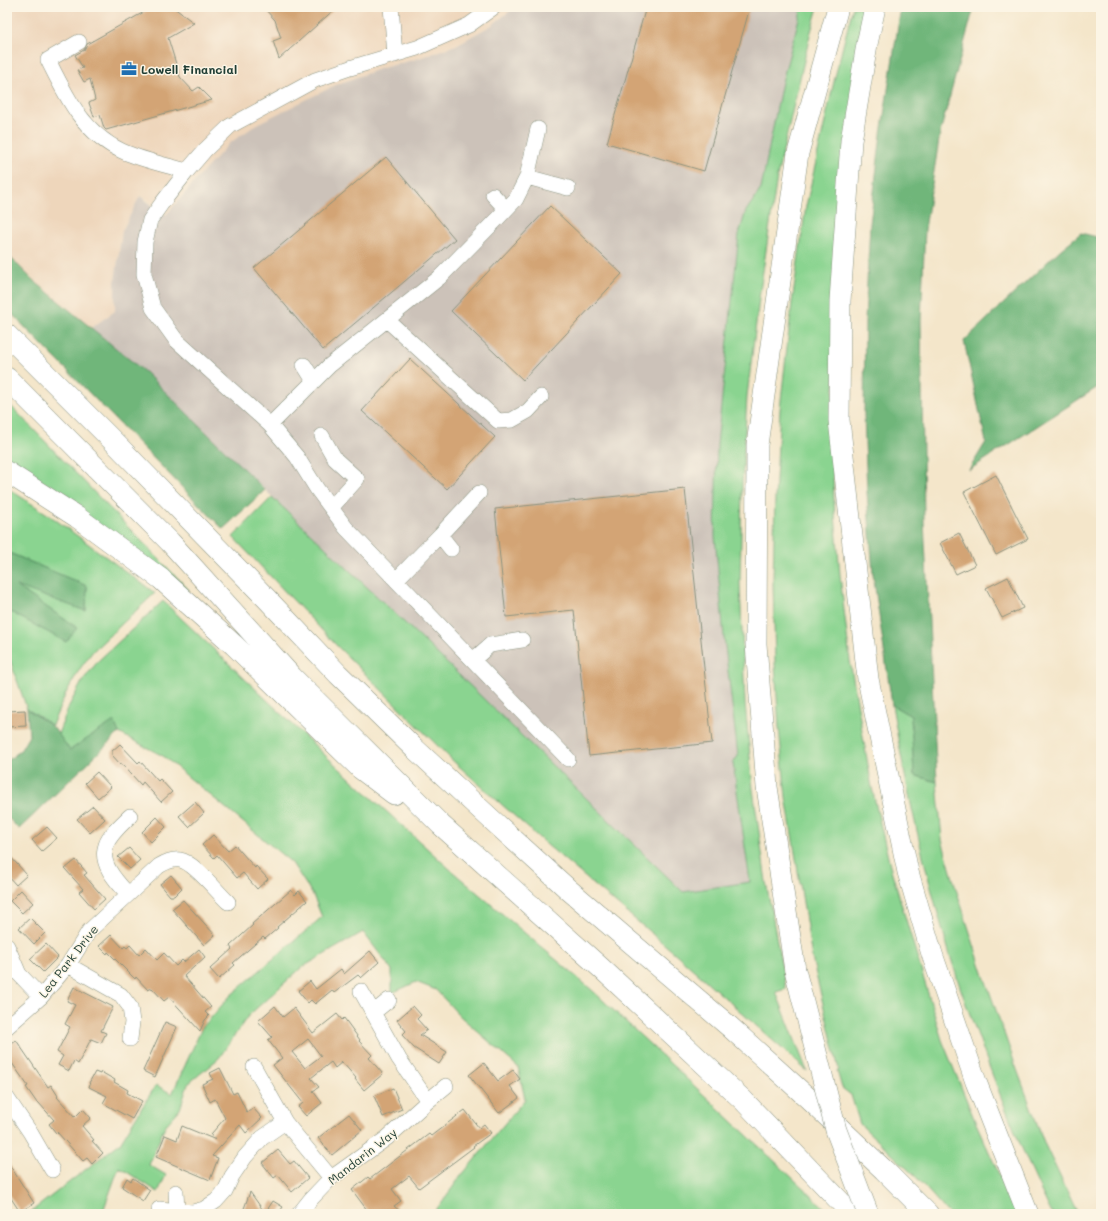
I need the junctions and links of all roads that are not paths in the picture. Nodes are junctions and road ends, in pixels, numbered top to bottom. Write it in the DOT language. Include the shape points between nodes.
graph roads {
  1 [pos="391,7"];
  2 [pos="494,7"];
  3 [pos="838,7"];
  4 [pos="875,7"];
  5 [pos="79,42"];
  6 [pos="395,55"];
  7 [pos="538,129"];
  8 [pos="187,171"];
  9 [pos="527,177"];
  10 [pos="568,188"];
  11 [pos="493,195"];
  12 [pos="506,209"];
  13 [pos="387,320"];
  14 [pos="7,335"];
  15 [pos="304,365"];
  16 [pos="7,378"];
  17 [pos="314,381"];
  18 [pos="541,397"];
  19 [pos="270,425"];
  20 [pos="322,436"];
  21 [pos="7,472"];
  22 [pos="478,493"];
  23 [pos="331,508"];
  24 [pos="440,535"];
  25 [pos="451,549"];
  26 [pos="396,580"];
  27 [pos="522,640"];
  28 [pos="473,660"];
  29 [pos="568,759"];
  30 [pos="130,816"];
  31 [pos="481,862"];
  32 [pos="128,894"];
  33 [pos="228,902"];
  34 [pos="7,946"];
  35 [pos="68,965"];
  36 [pos="361,991"];
  37 [pos="41,997"];
  38 [pos="389,1000"];
  39 [pos="373,1013"];
  40 [pos="7,1027"];
  41 [pos="130,1039"];
  42 [pos="254,1068"];
  43 [pos="446,1086"];
  44 [pos="428,1101"];
  45 [pos="8,1102"];
  46 [pos="285,1122"];
  47 [pos="52,1170"];
  48 [pos="331,1178"];
  49 [pos="176,1192"];
  50 [pos="159,1209"];
  51 [pos="177,1211"];
  52 [pos="299,1214"];
  53 [pos="852,1214"];
  54 [pos="868,1214"];
  55 [pos="928,1214"];
  56 [pos="1028,1214"];
  1 -- 6 [label="street"];
  2 -- 6 [label="street" via="469,25"];
  3 -- 54 [label="highway, bridge" via="798,153 757,445 756,644 766,779 795,970 836,1130"];
  4 -- 56 [label="highway" via="851,140 840,301 839,420 868,679 908,872 925,932 976,1082"];
  5 -- 8 [label="street" via="48,60 65,94 86,125 121,150 145,160"];
  6 -- 8 [label="street" via="315,80 230,126"];
  7 -- 9 [label="street"];
  8 -- 19 [label="street" via="150,220 145,242 144,274 153,308 176,340"];
  9 -- 10 [label="street"];
  9 -- 12 [label="street" via="516,199"];
  11 -- 12 [label="street"];
  12 -- 13 [label="street" via="439,278"];
  13 -- 17 [label="street"];
  13 -- 18 [label="street" via="498,421 512,420 528,411"];
  14 -- 55 [label="highway" via="338,674 414,748 564,885 730,1027"];
  15 -- 17 [label="street"];
  16 -- 31 [label="highway" via="170,542 292,677"];
  17 -- 19 [label="street"];
  19 -- 23 [label="street" via="297,457"];
  20 -- 23 [label="street" via="334,459 357,479"];
  21 -- 31 [label="highway" via="77,517 160,579 234,645 361,769"];
  22 -- 24 [label="street"];
  23 -- 26 [label="street" via="346,528"];
  24 -- 25 [label="street"];
  24 -- 26 [label="street"];
  26 -- 28 [label="street"];
  27 -- 28 [label="street" via="490,645"];
  28 -- 29 [label="street"];
  30 -- 32 [label="street" via="106,845 105,856 114,878"];
  31 -- 53 [label="highway" via="601,968 743,1100"];
  32 -- 33 [label="street, Lea Park Drive" via="159,866 170,860 180,860 191,864"];
  32 -- 35 [label="street, Lea Park Drive" via="89,931"];
  34 -- 37 [label="street" via="19,974"];
  35 -- 37 [label="street, Lea Park Drive"];
  35 -- 41 [label="street" via="121,995 130,1007"];
  36 -- 39 [label="street"];
  37 -- 40 [label="street, Lea Park Drive"];
  38 -- 39 [label="street"];
  39 -- 44 [label="street" via="399,1059"];
  42 -- 46 [label="street"];
  43 -- 44 [label="street, Mandarin Way"];
  44 -- 48 [label="street, Mandarin Way" via="387,1138"];
  45 -- 47 [label="street" via="30,1132"];
  46 -- 48 [label="street"];
  46 -- 51 [label="street" via="262,1138 245,1157 225,1191 216,1201 204,1209 193,1212"];
  48 -- 52 [label="street, Mandarin Way"];
  49 -- 51 [label="street"];
  50 -- 51 [label="street"];
}
